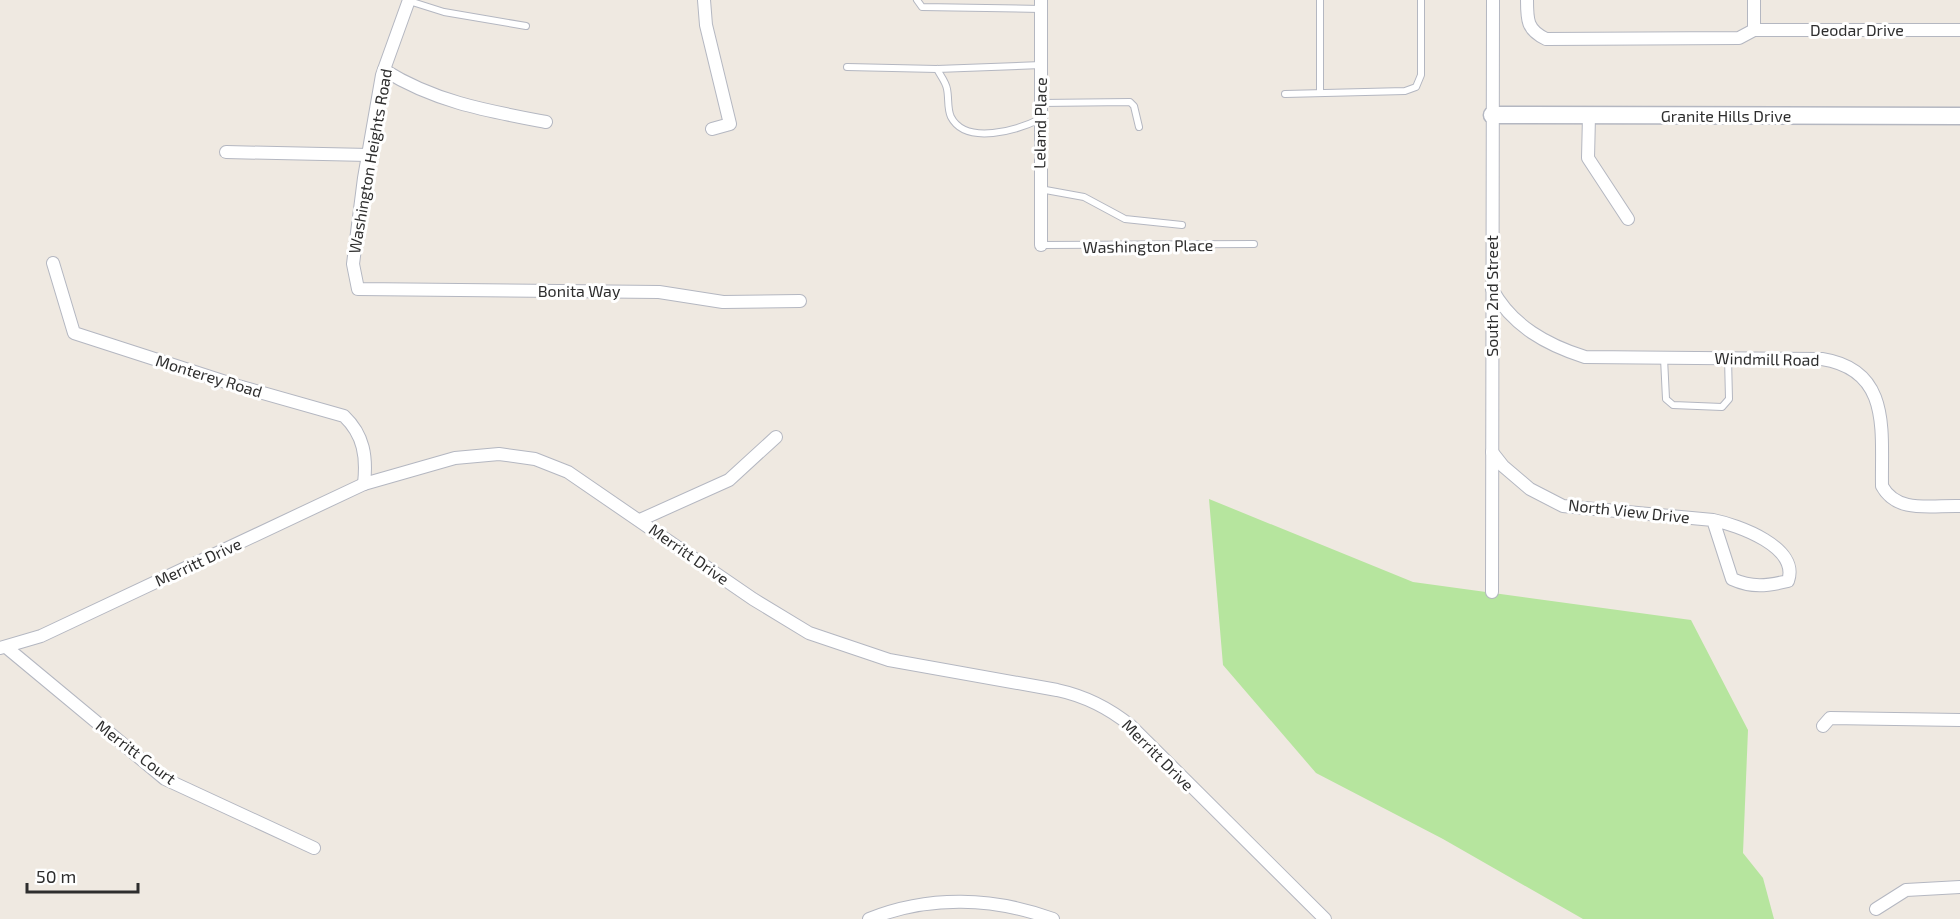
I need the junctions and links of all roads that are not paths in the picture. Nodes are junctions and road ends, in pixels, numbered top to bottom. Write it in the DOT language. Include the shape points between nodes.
graph roads {
  1 [pos="704,0"];
  2 [pos="917,0"];
  3 [pos="1320,0"];
  4 [pos="1421,0"];
  5 [pos="1493,0"];
  6 [pos="1527,0"];
  7 [pos="1754,0"];
  8 [pos="409,1"];
  9 [pos="1041,4"];
  10 [pos="526,26"];
  11 [pos="1754,30"];
  12 [pos="1960,30"];
  13 [pos="1041,65"];
  14 [pos="847,67"];
  15 [pos="937,69"];
  16 [pos="384,70"];
  17 [pos="1320,93"];
  18 [pos="1286,94"];
  19 [pos="1041,103"];
  20 [pos="1492,115"];
  21 [pos="1589,116"];
  22 [pos="1960,116"];
  23 [pos="1041,118"];
  24 [pos="546,122"];
  25 [pos="1139,127"];
  26 [pos="712,129"];
  27 [pos="226,152"];
  28 [pos="369,155"];
  29 [pos="1039,189"];
  30 [pos="1628,219"];
  31 [pos="1182,225"];
  32 [pos="1254,244"];
  33 [pos="1041,246"];
  34 [pos="52,263"];
  35 [pos="358,289"];
  36 [pos="1492,289"];
  37 [pos="800,301"];
  38 [pos="1664,358"];
  39 [pos="1728,358"];
  40 [pos="776,437"];
  41 [pos="1492,452"];
  42 [pos="364,484"];
  43 [pos="1960,506"];
  44 [pos="640,520"];
  45 [pos="1713,520"];
  46 [pos="1492,592"];
  47 [pos="3,648"];
  48 [pos="1960,720"];
  49 [pos="1823,726"];
  50 [pos="314,848"];
  51 [pos="1960,887"];
  52 [pos="1876,909"];
  53 [pos="869,919"];
  54 [pos="1053,919"];
  55 [pos="1326,919"];
  1 -- 26 [label="street" via="730,124"];
  2 -- 9 [label="lane" via="922,7"];
  3 -- 17 [label="lane"];
  4 -- 17 [label="lane" via="1421,75 1416,87 1406,91"];
  5 -- 20 [label="street, South 2nd Street"];
  6 -- 11 [label="street, Deodar Drive" via="1527,24 1546,39 1739,38"];
  7 -- 11 [label="street"];
  8 -- 10 [label="lane" via="444,12"];
  8 -- 16 [label="street, Washington Heights Road"];
  9 -- 13 [label="street, Leland Place"];
  11 -- 12 [label="street, Deodar Drive"];
  13 -- 15 [label="lane"];
  13 -- 19 [label="street, Leland Place"];
  14 -- 15 [label="lane"];
  15 -- 23 [label="lane" via="947,87 950,115 957,126 969,132 1012,131"];
  16 -- 24 [label="street" via="411,87 480,110"];
  16 -- 28 [label="street, Washington Heights Road"];
  17 -- 18 [label="lane"];
  19 -- 23 [label="street, Leland Place"];
  19 -- 25 [label="lane" via="1130,102"];
  20 -- 21 [label="street, Granite Hills Drive"];
  20 -- 36 [label="street, South 2nd Street"];
  21 -- 22 [label="street, Granite Hills Drive"];
  21 -- 30 [label="street" via="1588,158"];
  23 -- 29 [label="street, Leland Place"];
  27 -- 28 [label="street"];
  28 -- 35 [label="street, Washington Heights Road" via="353,264"];
  29 -- 31 [label="lane" via="1084,197 1125,219"];
  29 -- 33 [label="street, Leland Place"];
  32 -- 33 [label="lane, Washington Place"];
  34 -- 42 [label="street, Monterey Road" via="74,333 344,416 364,448"];
  35 -- 37 [label="street, Bonita Way" via="659,292 723,302"];
  36 -- 38 [label="street, Windmill Road" via="1522,327 1552,346 1586,357"];
  36 -- 41 [label="street, South 2nd Street"];
  38 -- 39 [label="street, Windmill Road"];
  38 -- 39 [label="lane" via="1666,399 1673,405 1722,407 1729,399"];
  39 -- 43 [label="street, Windmill Road" via="1822,359 1840,362 1854,370 1874,392 1881,408 1882,486 1887,495 1900,505"];
  40 -- 44 [label="street" via="729,480"];
  41 -- 45 [label="street, North View Drive" via="1530,489 1563,506"];
  41 -- 46 [label="street, South 2nd Street"];
  42 -- 44 [label="street, Merritt Drive" via="470,455 517,455 568,472"];
  42 -- 47 [label="street, Merritt Drive" via="41,636"];
  44 -- 55 [label="street, Merritt Drive" via="753,599 836,644 889,660 1057,690 1108,709 1131,726"];
  45 -- 45 [label="street, North View Drive" via="1732,579 1746,585 1766,586 1788,581 1789,561 1767,541 1739,526"];
  47 -- 50 [label="street, Merritt Court" via="165,778"];
  48 -- 49 [label="street" via="1830,718"];
  51 -- 52 [label="street" via="1906,890"];
  53 -- 54 [label="street" via="916,905 962,901 1009,906"];
}
